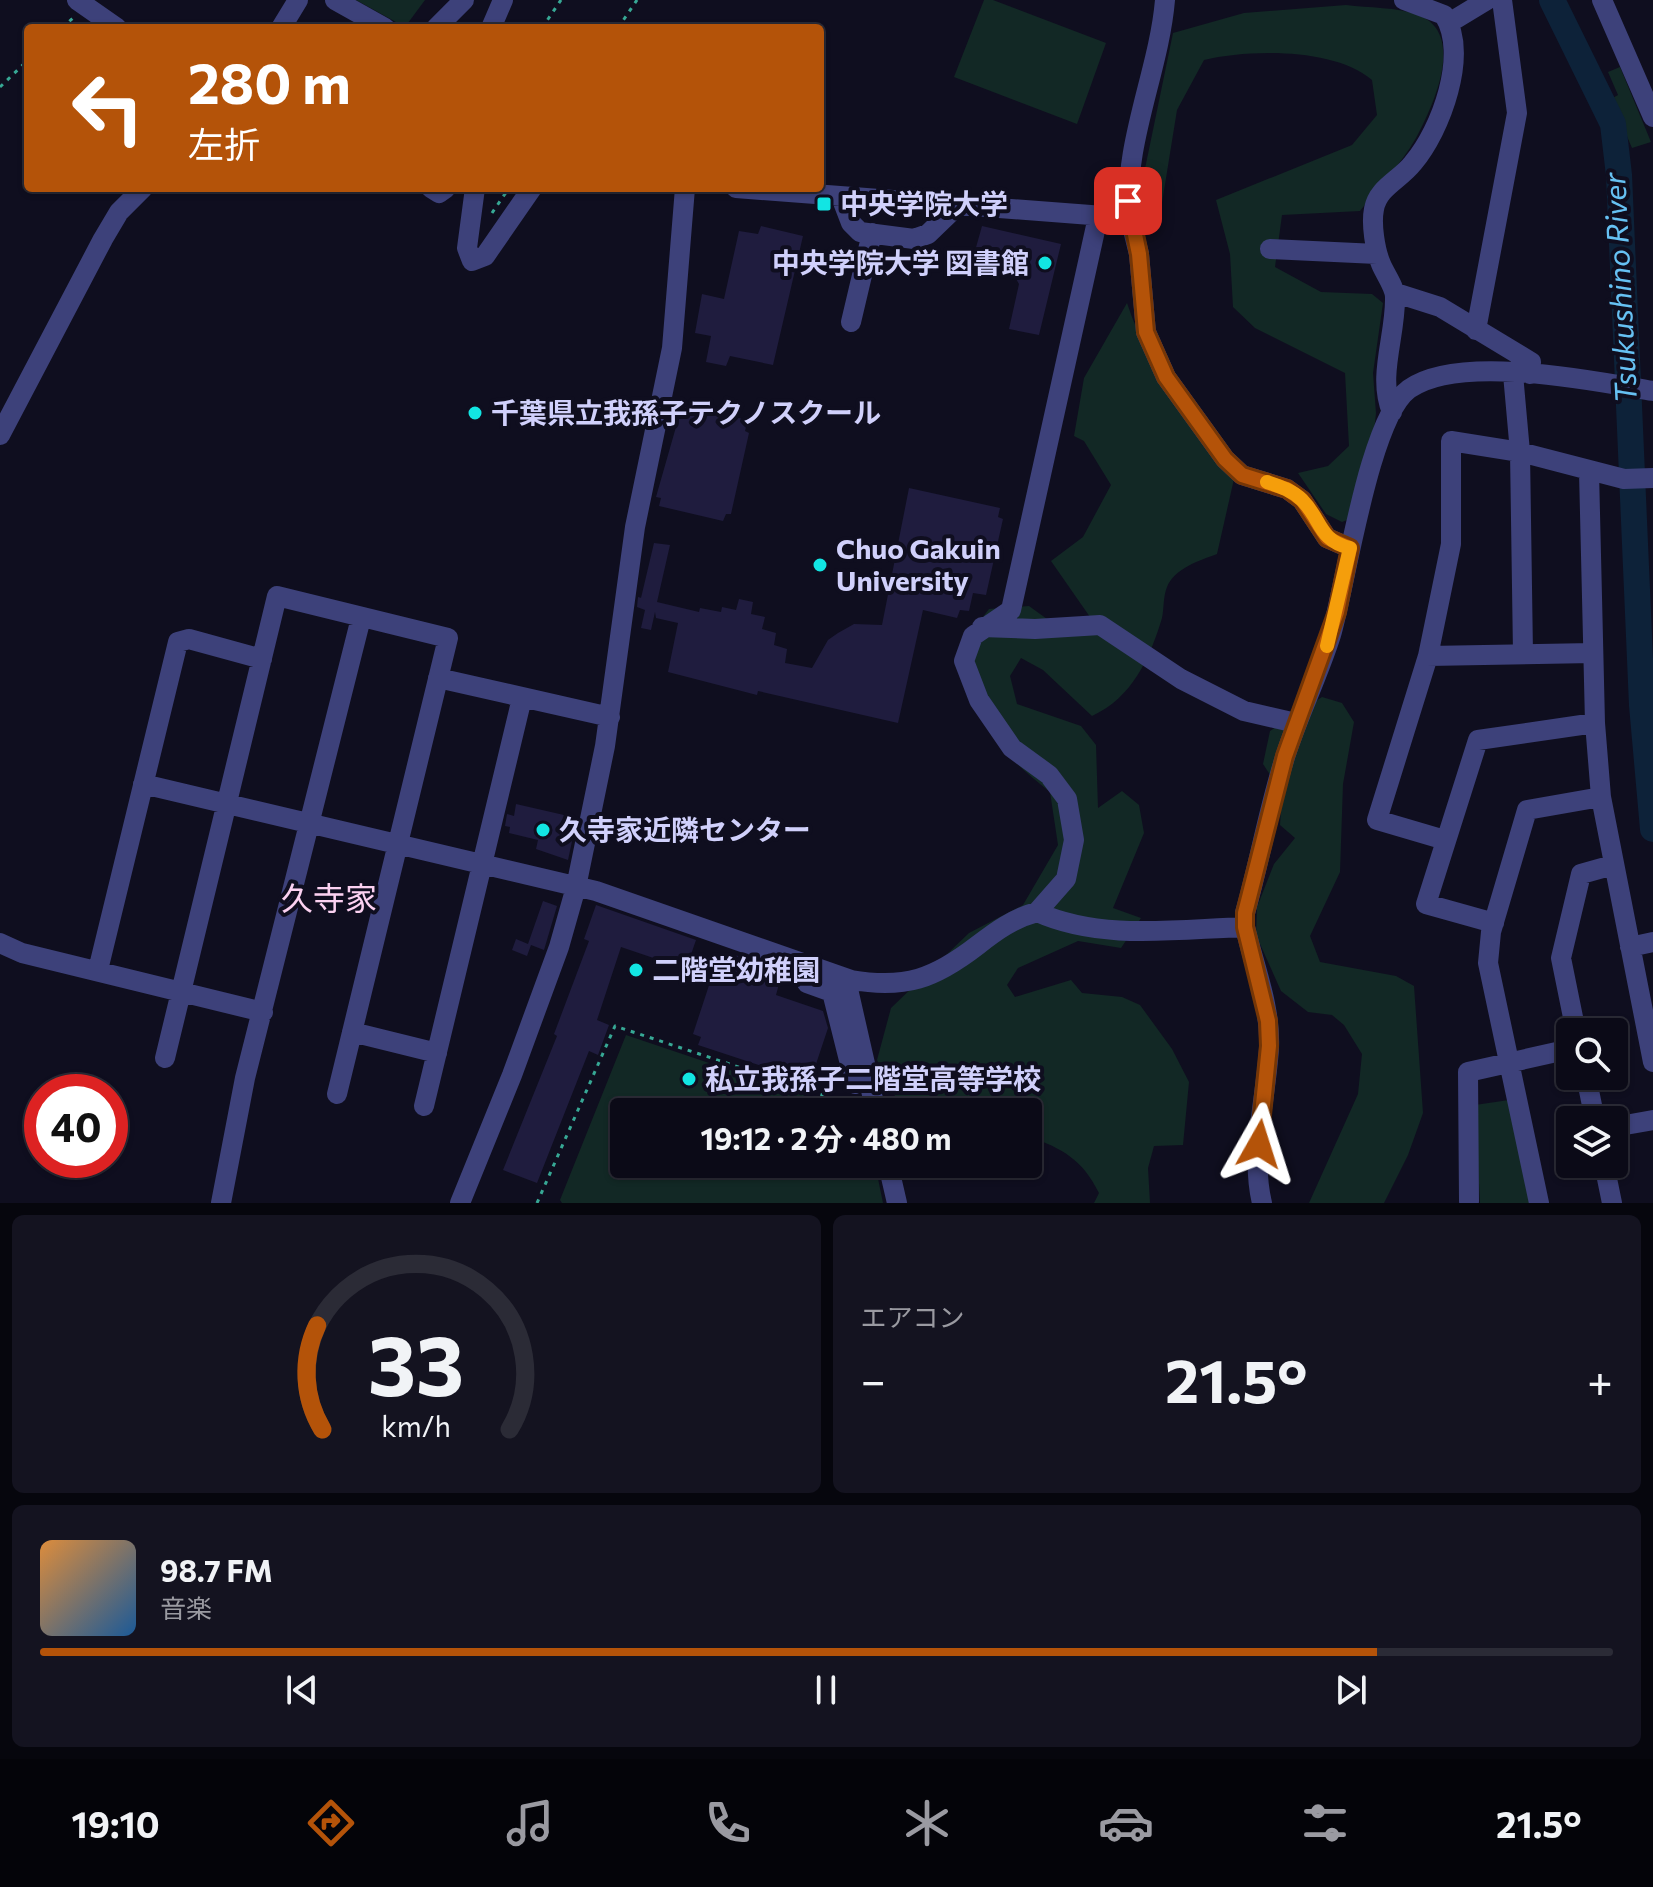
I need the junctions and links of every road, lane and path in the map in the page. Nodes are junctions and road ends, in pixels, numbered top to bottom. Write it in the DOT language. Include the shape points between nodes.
graph roads {
  1 [pos="77,0"];
  2 [pos="298,0"];
  3 [pos="335,0"];
  4 [pos="464,0"];
  5 [pos="503,0"];
  6 [pos="561,0"];
  7 [pos="637,0"];
  8 [pos="1165,0"];
  9 [pos="1404,0"];
  10 [pos="1487,0"];
  11 [pos="1502,0"];
  12 [pos="1606,1"];
  13 [pos="1449,23"];
  14 [pos="111,24"];
  15 [pos="283,24"];
  16 [pos="378,24"];
  17 [pos="440,24"];
  18 [pos="493,24"];
  19 [pos="545,24"];
  20 [pos="621,24"];
  21 [pos="24,64"];
  22 [pos="0,87"];
  23 [pos="1653,117"];
  24 [pos="139,192"];
  25 [pos="474,192"];
  26 [pos="529,192"];
  27 [pos="685,192"];
  28 [pos="783,192"];
  29 [pos="841,197"];
  30 [pos="956,207"];
  31 [pos="1098,217"];
  32 [pos="1130,218"];
  33 [pos="872,233"];
  34 [pos="1270,249"];
  35 [pos="1377,254"];
  36 [pos="1396,293"];
  37 [pos="851,322"];
  38 [pos="1476,330"];
  39 [pos="1522,374"];
  40 [pos="1653,391"];
  41 [pos="1392,412"];
  42 [pos="0,435"];
  43 [pos="1520,452"];
  44 [pos="1589,471"];
  45 [pos="1653,478"];
  46 [pos="1350,548"];
  47 [pos="361,618"];
  48 [pos="982,627"];
  49 [pos="1593,653"];
  50 [pos="1523,654"];
  51 [pos="1428,656"];
  52 [pos="262,659"];
  53 [pos="438,678"];
  54 [pos="522,698"];
  55 [pos="610,717"];
  56 [pos="1296,723"];
  57 [pos="1595,723"];
  58 [pos="143,784"];
  59 [pos="1601,797"];
  60 [pos="227,804"];
  61 [pos="310,824"];
  62 [pos="1445,840"];
  63 [pos="398,845"];
  64 [pos="482,865"];
  65 [pos="1613,865"];
  66 [pos="576,887"];
  67 [pos="1037,912"];
  68 [pos="1494,923"];
  69 [pos="1245,927"];
  70 [pos="1653,942"];
  71 [pos="0,943"];
  72 [pos="1630,947"];
  73 [pos="811,966"];
  74 [pos="98,970"];
  75 [pos="851,980"];
  76 [pos="181,991"];
  77 [pos="263,1012"];
  78 [pos="1573,1018"];
  79 [pos="352,1032"];
  80 [pos="1556,1052"];
  81 [pos="437,1053"];
  82 [pos="165,1058"];
  83 [pos="1653,1062"];
  84 [pos="1509,1063"];
  85 [pos="855,1084"];
  86 [pos="337,1094"];
  87 [pos="873,1098"];
  88 [pos="424,1106"];
  89 [pos="1653,1120"];
  90 [pos="1628,1124"];
  91 [pos="891,1178"];
  92 [pos="1607,1178"];
  93 [pos="1469,1202"];
  94 [pos="221,1203"];
  95 [pos="460,1203"];
  96 [pos="537,1203"];
  97 [pos="897,1203"];
  98 [pos="1262,1203"];
  99 [pos="1539,1203"];
  100 [pos="1612,1203"];
  1 -- 14 [label="street"];
  2 -- 15 [label="street"];
  3 -- 16 [label="street"];
  4 -- 17 [label="street"];
  5 -- 18 [label="street"];
  6 -- 19 [label="path"];
  7 -- 20 [label="path"];
  8 -- 32 [label="street" via="1162,36 1135,149"];
  9 -- 13 [label="street" via="1444,15"];
  10 -- 13 [label="street"];
  11 -- 38 [label="street" via="1517,113"];
  12 -- 23 [label="street"];
  13 -- 35 [label="street" via="1456,41 1455,72 1414,163 1380,193 1374,210"];
  21 -- 22 [label="path"];
  24 -- 42 [label="street" via="103,239"];
  25 -- 26 [label="street" via="467,248 472,261 485,256"];
  27 -- 55 [label="street" via="672,348 635,527"];
  28 -- 29 [label="street"];
  29 -- 30 [label="street"];
  29 -- 33 [label="street" via="854,228"];
  30 -- 31 [label="street"];
  30 -- 33 [label="street" via="922,238"];
  31 -- 32 [label="street"];
  31 -- 48 [label="street" via="1011,610"];
  32 -- 46 [label="street" via="1146,332 1166,377 1242,475 1287,489 1302,500 1327,538"];
  33 -- 37 [label="street"];
  34 -- 35 [label="street"];
  35 -- 36 [label="street"];
  36 -- 38 [label="street" via="1426,301"];
  36 -- 41 [label="street" via="1385,396"];
  38 -- 39 [label="street" via="1531,362"];
  39 -- 40 [label="street"];
  39 -- 41 [label="street" via="1437,376 1411,388"];
  39 -- 43 [label="street"];
  41 -- 46 [label="street"];
  43 -- 44 [label="street"];
  43 -- 50 [label="street"];
  43 -- 51 [label="street" via="1451,441 1451,544"];
  44 -- 45 [label="street" via="1624,479"];
  44 -- 49 [label="street"];
  46 -- 56 [label="street" via="1329,640"];
  47 -- 52 [label="street" via="277,596"];
  47 -- 53 [label="street" via="448,638"];
  47 -- 61 [label="street"];
  48 -- 56 [label="street" via="1100,625 1181,679 1244,711"];
  48 -- 67 [label="street" via="971,639 964,661 973,686 1012,748 1055,781 1070,811 1074,840 1066,879"];
  49 -- 50 [label="street"];
  49 -- 57 [label="street"];
  50 -- 51 [label="street"];
  51 -- 62 [label="street" via="1377,820"];
  52 -- 58 [label="street" via="189,639 178,642"];
  52 -- 60 [label="street"];
  53 -- 54 [label="street"];
  53 -- 63 [label="street"];
  54 -- 55 [label="street"];
  54 -- 64 [label="street"];
  55 -- 66 [label="street"];
  56 -- 69 [label="street"];
  57 -- 59 [label="street"];
  57 -- 62 [label="street" via="1478,740"];
  58 -- 60 [label="street"];
  58 -- 74 [label="street"];
  59 -- 65 [label="street"];
  59 -- 68 [label="street" via="1527,810"];
  60 -- 61 [label="street"];
  60 -- 76 [label="street"];
  61 -- 63 [label="street"];
  61 -- 77 [label="street"];
  62 -- 68 [label="street" via="1426,904"];
  63 -- 64 [label="street"];
  63 -- 79 [label="street"];
  64 -- 66 [label="street"];
  64 -- 81 [label="street"];
  65 -- 72 [label="street"];
  65 -- 78 [label="street" via="1581,874 1561,958"];
  66 -- 73 [label="street"];
  66 -- 95 [label="street" via="559,947"];
  67 -- 69 [label="street" via="1106,929"];
  67 -- 75 [label="street" via="1011,922 954,963 918,980 892,985"];
  68 -- 84 [label="street" via="1488,963"];
  69 -- 98 [label="street" via="1268,1021 1256,1175"];
  70 -- 72 [label="street"];
  71 -- 74 [label="street"];
  72 -- 83 [label="street"];
  73 -- 75 [label="street"];
  73 -- 85 [label="street" via="807,983 832,992"];
  74 -- 76 [label="street"];
  75 -- 87 [label="street" via="848,989"];
  76 -- 77 [label="street"];
  76 -- 82 [label="street"];
  77 -- 94 [label="street"];
  79 -- 81 [label="street"];
  79 -- 86 [label="street"];
  80 -- 84 [label="street"];
  81 -- 88 [label="street"];
  84 -- 93 [label="street" via="1468,1072"];
  84 -- 99 [label="street"];
  85 -- 96 [label="path" via="853,1105 615,1026"];
  89 -- 90 [label="street"];
  91 -- 97 [label="street"];
  92 -- 100 [label="street"];
}
